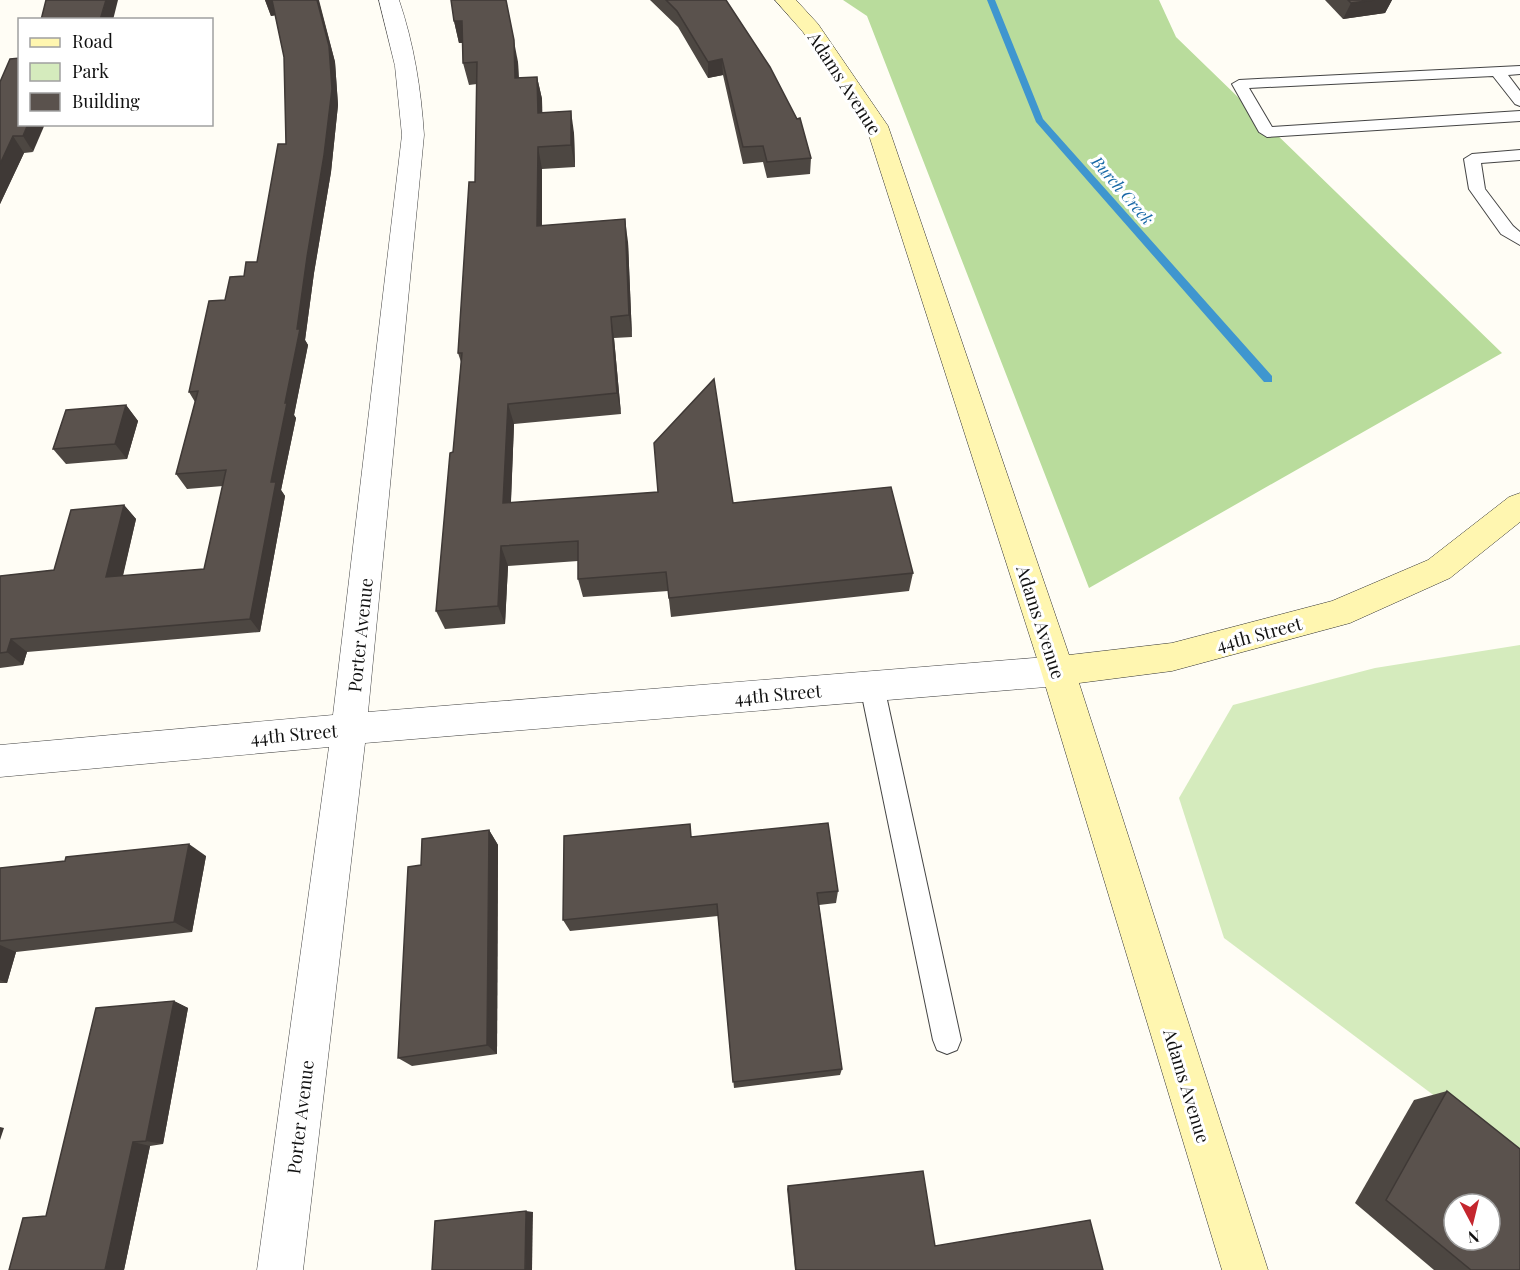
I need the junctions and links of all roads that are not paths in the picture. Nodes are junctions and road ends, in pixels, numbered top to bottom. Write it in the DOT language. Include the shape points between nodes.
graph roads {
  1 [pos="388,0"];
  2 [pos="785,0"];
  3 [pos="1520,70"];
  4 [pos="1497,71"];
  5 [pos="1520,101"];
  6 [pos="1520,116"];
  7 [pos="1520,155"];
  8 [pos="1520,240"];
  9 [pos="1520,505"];
  10 [pos="1058,670"];
  11 [pos="872,686"];
  12 [pos="350,729"];
  13 [pos="0,761"];
  14 [pos="947,1040"];
  15 [pos="280,1270"];
  16 [pos="1245,1270"];
  1 -- 12 [label="street, Porter Avenue" via="399,29 409,78 413,135"];
  2 -- 10 [label="street, Adams Avenue" via="811,28 878,126"];
  3 -- 4 [label="lane"];
  4 -- 5 [label="lane"];
  4 -- 6 [label="lane" via="1239,84 1267,132"];
  7 -- 8 [label="lane" via="1472,159 1477,189 1507,231"];
  9 -- 10 [label="street, 44th Street" via="1439,569 1338,613 1172,657"];
  10 -- 11 [label="street, 44th Street"];
  10 -- 16 [label="street, Adams Avenue"];
  11 -- 12 [label="street, 44th Street"];
  11 -- 14 [label="lane"];
  12 -- 13 [label="street, 44th Street"];
  12 -- 15 [label="street, Porter Avenue"];
}
